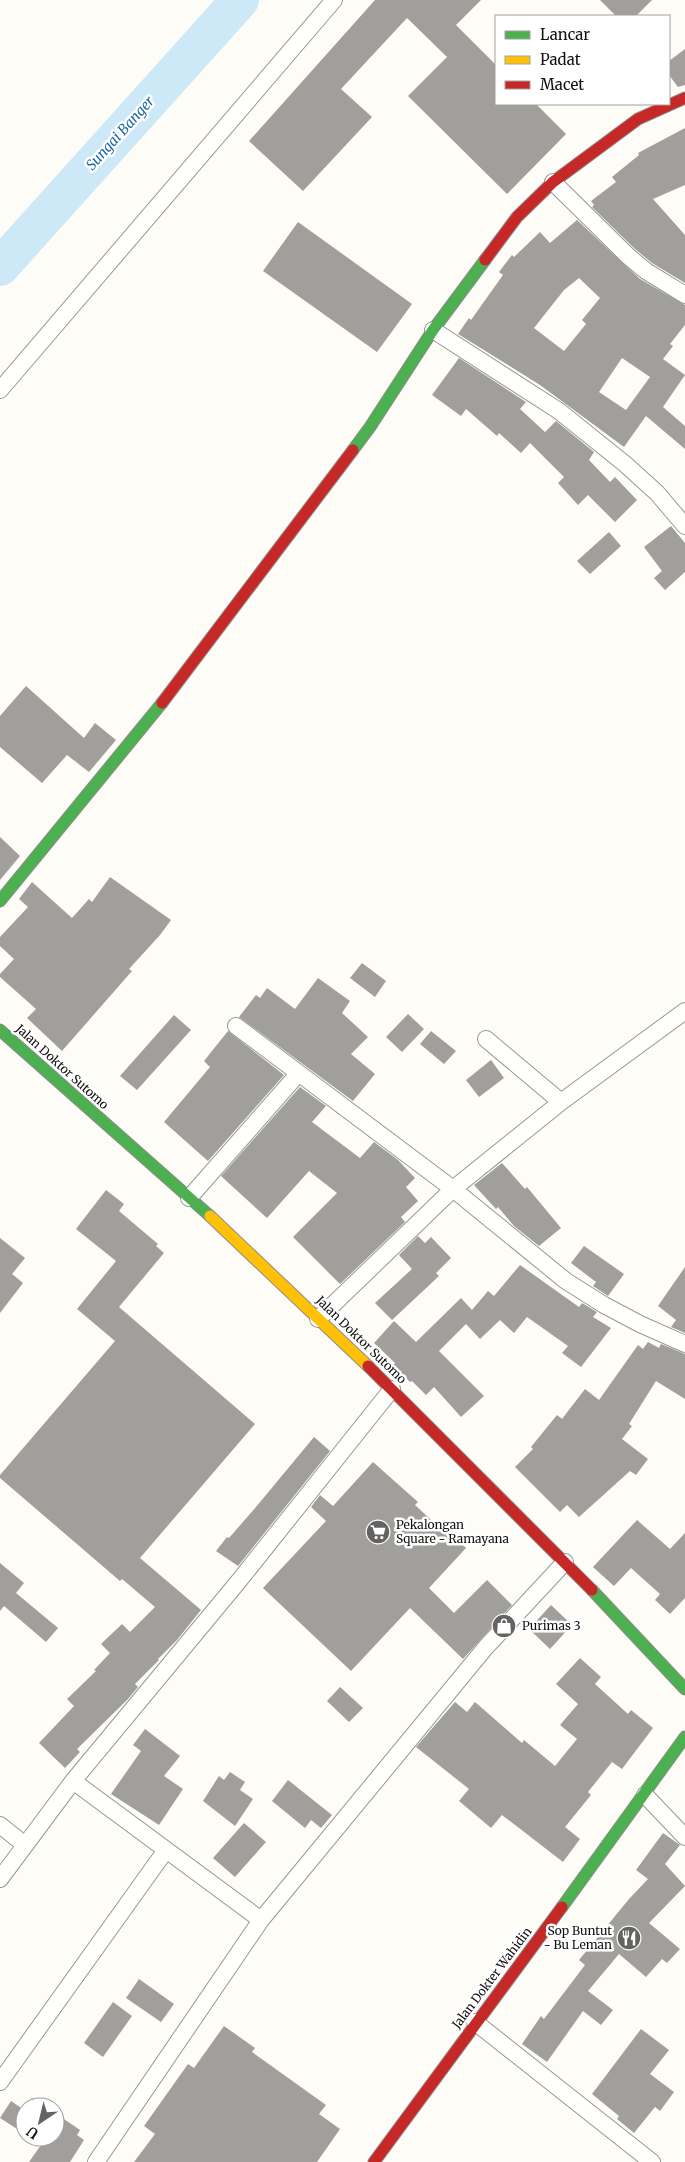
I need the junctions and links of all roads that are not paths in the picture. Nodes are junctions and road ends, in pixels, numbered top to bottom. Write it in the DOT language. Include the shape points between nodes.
graph roads {
  1 [pos="334,0"];
  2 [pos="685,98"];
  3 [pos="669,105"];
  4 [pos="670,105"];
  5 [pos="553,182"];
  6 [pos="685,295"];
  7 [pos="433,330"];
  8 [pos="0,390"];
  9 [pos="685,526"];
  10 [pos="0,901"];
  11 [pos="685,1011"];
  12 [pos="236,1026"];
  13 [pos="0,1030"];
  14 [pos="486,1039"];
  15 [pos="298,1074"];
  16 [pos="561,1102"];
  17 [pos="453,1189"];
  18 [pos="189,1198"];
  19 [pos="318,1319"];
  20 [pos="685,1344"];
  21 [pos="392,1389"];
  22 [pos="564,1562"];
  23 [pos="685,1689"];
  24 [pos="685,1737"];
  25 [pos="73,1781"];
  26 [pos="645,1795"];
  27 [pos="0,1825"];
  28 [pos="685,1837"];
  29 [pos="26,1845"];
  30 [pos="166,1850"];
  31 [pos="0,1879"];
  32 [pos="261,1920"];
  33 [pos="475,2022"];
  34 [pos="0,2082"];
  35 [pos="96,2162"];
  36 [pos="374,2162"];
  37 [pos="652,2162"];
  1 -- 8 [label="street"];
  2 -- 4 [label="main road"];
  3 -- 5 [label="main road" via="638,119"];
  5 -- 6 [label="street" via="628,256"];
  5 -- 7 [label="main road" via="517,217"];
  7 -- 9 [label="street" via="559,411 626,464"];
  7 -- 10 [label="main road" via="370,427 144,727"];
  11 -- 16 [label="street"];
  12 -- 15 [label="street"];
  13 -- 18 [label="main road, Jalan Doktor Sutomo"];
  14 -- 16 [label="street"];
  15 -- 17 [label="street"];
  15 -- 18 [label="street"];
  16 -- 17 [label="street"];
  17 -- 19 [label="street"];
  17 -- 20 [label="street" via="566,1281 604,1305"];
  18 -- 19 [label="main road, Jalan Doktor Sutomo"];
  19 -- 21 [label="main road, Jalan Doktor Sutomo"];
  21 -- 22 [label="main road, Jalan Doktor Sutomo"];
  21 -- 25 [label="street"];
  22 -- 23 [label="main road, Jalan Doktor Sutomo"];
  22 -- 32 [label="street" via="486,1647"];
  24 -- 26 [label="main road, Jalan Dokter Wahidin"];
  25 -- 29 [label="street"];
  25 -- 30 [label="street"];
  26 -- 28 [label="street"];
  26 -- 33 [label="main road, Jalan Dokter Wahidin"];
  27 -- 29 [label="street"];
  29 -- 31 [label="street"];
  30 -- 32 [label="street"];
  30 -- 34 [label="street"];
  32 -- 35 [label="street"];
  33 -- 36 [label="main road, Jalan Dokter Wahidin"];
  33 -- 37 [label="street"];
}
